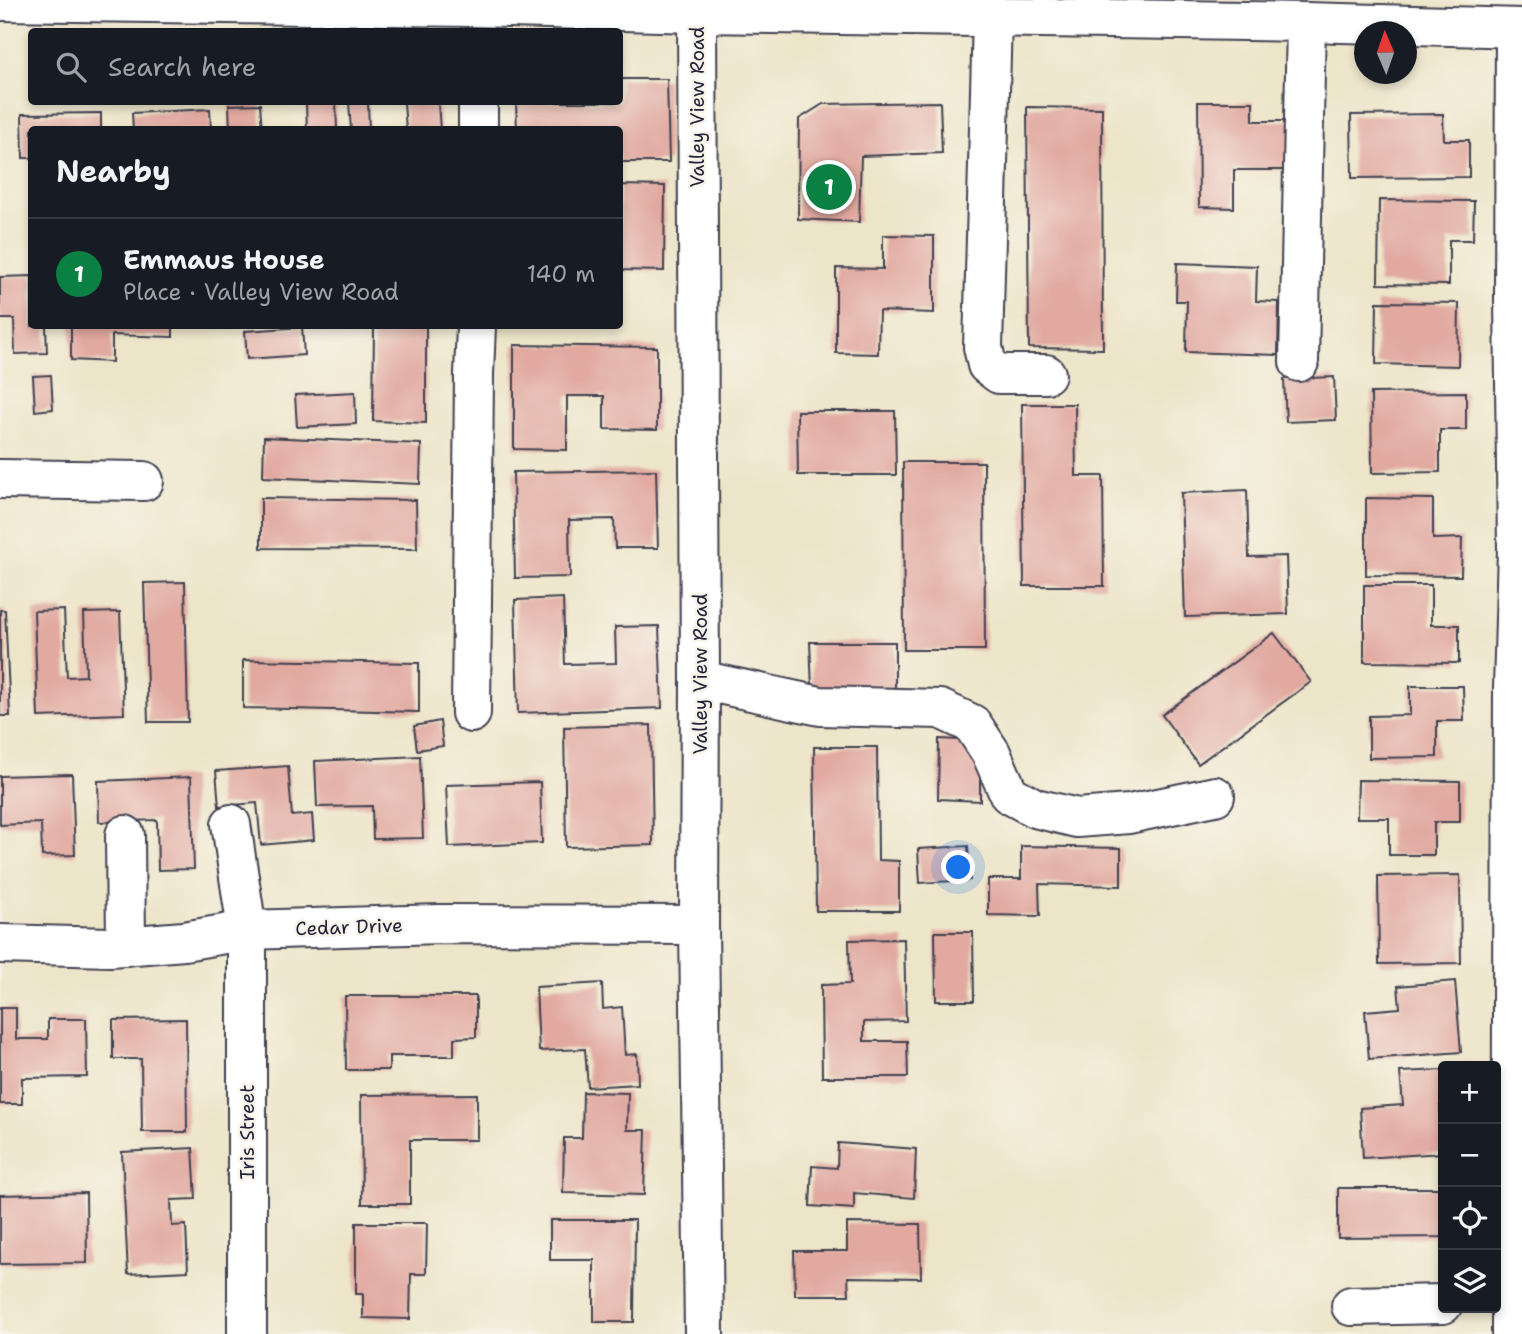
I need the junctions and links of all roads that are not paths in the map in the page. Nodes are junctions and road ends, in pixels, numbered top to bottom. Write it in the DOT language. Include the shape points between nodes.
graph roads {
  1 [pos="0,1"];
  2 [pos="470,13"];
  3 [pos="697,13"];
  4 [pos="992,18"];
  5 [pos="1306,22"];
  6 [pos="1518,28"];
  7 [pos="478,105"];
  8 [pos="478,126"];
  9 [pos="476,329"];
  10 [pos="1298,362"];
  11 [pos="1046,374"];
  12 [pos="0,479"];
  13 [pos="144,481"];
  14 [pos="1519,612"];
  15 [pos="701,680"];
  16 [pos="471,713"];
  17 [pos="1215,796"];
  18 [pos="231,824"];
  19 [pos="125,835"];
  20 [pos="699,925"];
  21 [pos="247,930"];
  22 [pos="0,944"];
  23 [pos="126,946"];
  24 [pos="1438,1304"];
  25 [pos="1351,1306"];
  26 [pos="1510,1310"];
  27 [pos="247,1334"];
  28 [pos="704,1334"];
  1 -- 2 [label="street"];
  2 -- 3 [label="street"];
  3 -- 4 [label="street"];
  3 -- 15 [label="street, Valley View Road"];
  4 -- 5 [label="street"];
  4 -- 11 [label="street" via="982,347 987,365 999,374"];
  5 -- 6 [label="street"];
  5 -- 10 [label="street"];
  6 -- 14 [label="street" via="1514,313"];
  7 -- 8 [label="street"];
  9 -- 16 [label="street"];
  12 -- 13 [label="street"];
  14 -- 26 [label="street" via="1513,688"];
  15 -- 17 [label="street" via="820,706 940,709 972,724 1009,794 1035,808 1077,818 1129,814"];
  15 -- 20 [label="street, Valley View Road"];
  18 -- 21 [label="street, Iris Street"];
  19 -- 23 [label="street"];
  20 -- 21 [label="street, Cedar Drive" via="440,924"];
  20 -- 28 [label="street, Valley View Road"];
  21 -- 23 [label="street, Cedar Drive"];
  21 -- 27 [label="street, Iris Street"];
  22 -- 23 [label="street, Cedar Drive"];
  24 -- 25 [label="street"];
}
